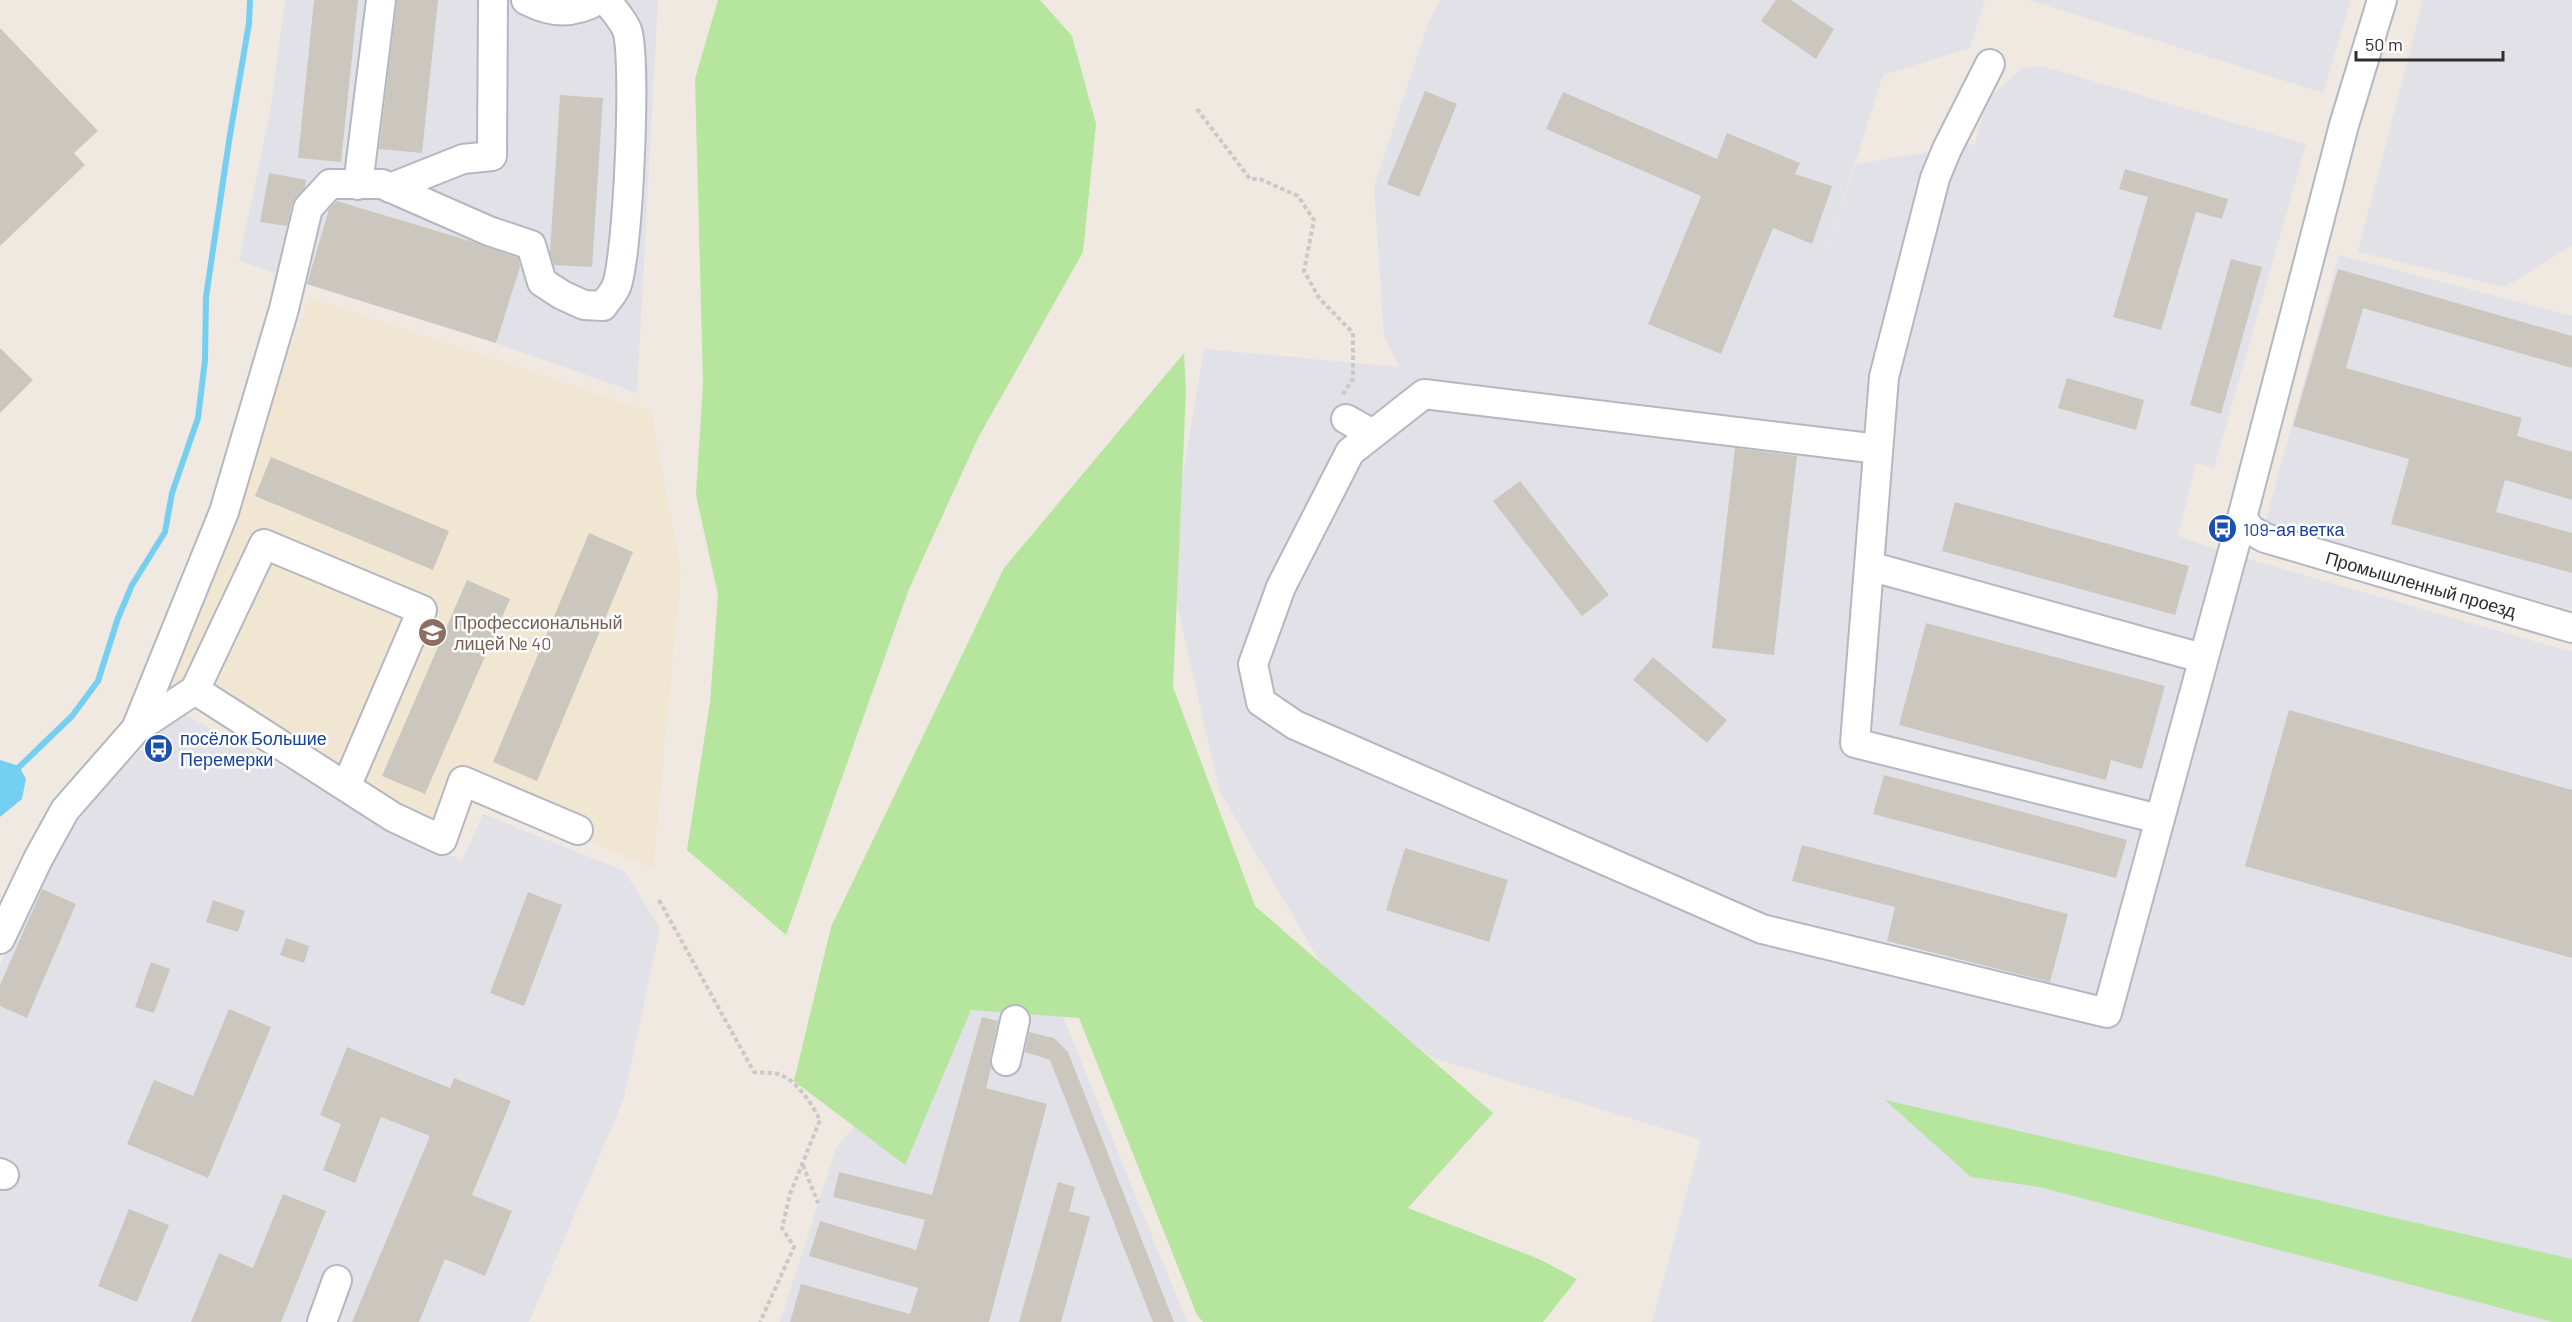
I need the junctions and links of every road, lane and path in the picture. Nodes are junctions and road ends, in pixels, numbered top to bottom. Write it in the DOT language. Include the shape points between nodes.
graph roads {
  1 [pos="381,0"];
  2 [pos="493,0"];
  3 [pos="526,0"];
  4 [pos="599,0"];
  5 [pos="606,0"];
  6 [pos="2382,0"];
  7 [pos="1990,64"];
  8 [pos="1197,109"];
  9 [pos="358,184"];
  10 [pos="390,188"];
  11 [pos="1346,419"];
  12 [pos="1372,434"];
  13 [pos="1878,448"];
  14 [pos="2242,518"];
  15 [pos="1869,566"];
  16 [pos="2572,628"];
  17 [pos="2202,658"];
  18 [pos="195,690"];
  19 [pos="136,729"];
  20 [pos="346,787"];
  21 [pos="2159,819"];
  22 [pos="578,830"];
  23 [pos="659,900"];
  24 [pos="0,939"];
  25 [pos="1015,1020"];
  26 [pos="1006,1061"];
  27 [pos="803,1164"];
  28 [pos="818,1203"];
  29 [pos="337,1280"];
  30 [pos="322,1322"];
  31 [pos="760,1322"];
  1 -- 9 [label="street"];
  2 -- 10 [label="street" via="492,156 463,159"];
  3 -- 4 [label="street" via="558,12 584,8"];
  5 -- 10 [label="street" via="627,30 631,58 623,255 616,287 603,306 584,305 542,282 531,245"];
  6 -- 14 [label="street" via="2344,125"];
  7 -- 13 [label="street" via="1935,178 1884,377"];
  8 -- 11 [label="path" via="1250,179 1260,179 1298,196 1314,220 1304,271 1319,298 1353,333 1353,380 1341,395 1340,410"];
  9 -- 10 [label="street"];
  9 -- 19 [label="street" via="330,184 308,208 284,309 224,512"];
  11 -- 12 [label="street"];
  12 -- 13 [label="street" via="1424,394"];
  12 -- 21 [label="street" via="1350,452 1281,587 1253,664 1262,702 1295,725 1762,929 2107,1013"];
  13 -- 15 [label="street"];
  14 -- 16 [label="street, Промышленный проезд" via="2251,530 2265,538"];
  14 -- 17 [label="street"];
  15 -- 17 [label="street"];
  15 -- 21 [label="street" via="1855,743"];
  17 -- 21 [label="street"];
  18 -- 19 [label="street"];
  18 -- 20 [label="street"];
  18 -- 20 [label="street" via="264,544 423,610"];
  19 -- 24 [label="street" via="65,810"];
  20 -- 22 [label="street" via="393,817 442,840 463,781"];
  23 -- 27 [label="path" via="754,1072 780,1074 799,1088 814,1108 820,1120"];
  25 -- 26 [label="street"];
  27 -- 28 [label="path"];
  27 -- 31 [label="path" via="782,1228 794,1247"];
  29 -- 30 [label="street"];
}
